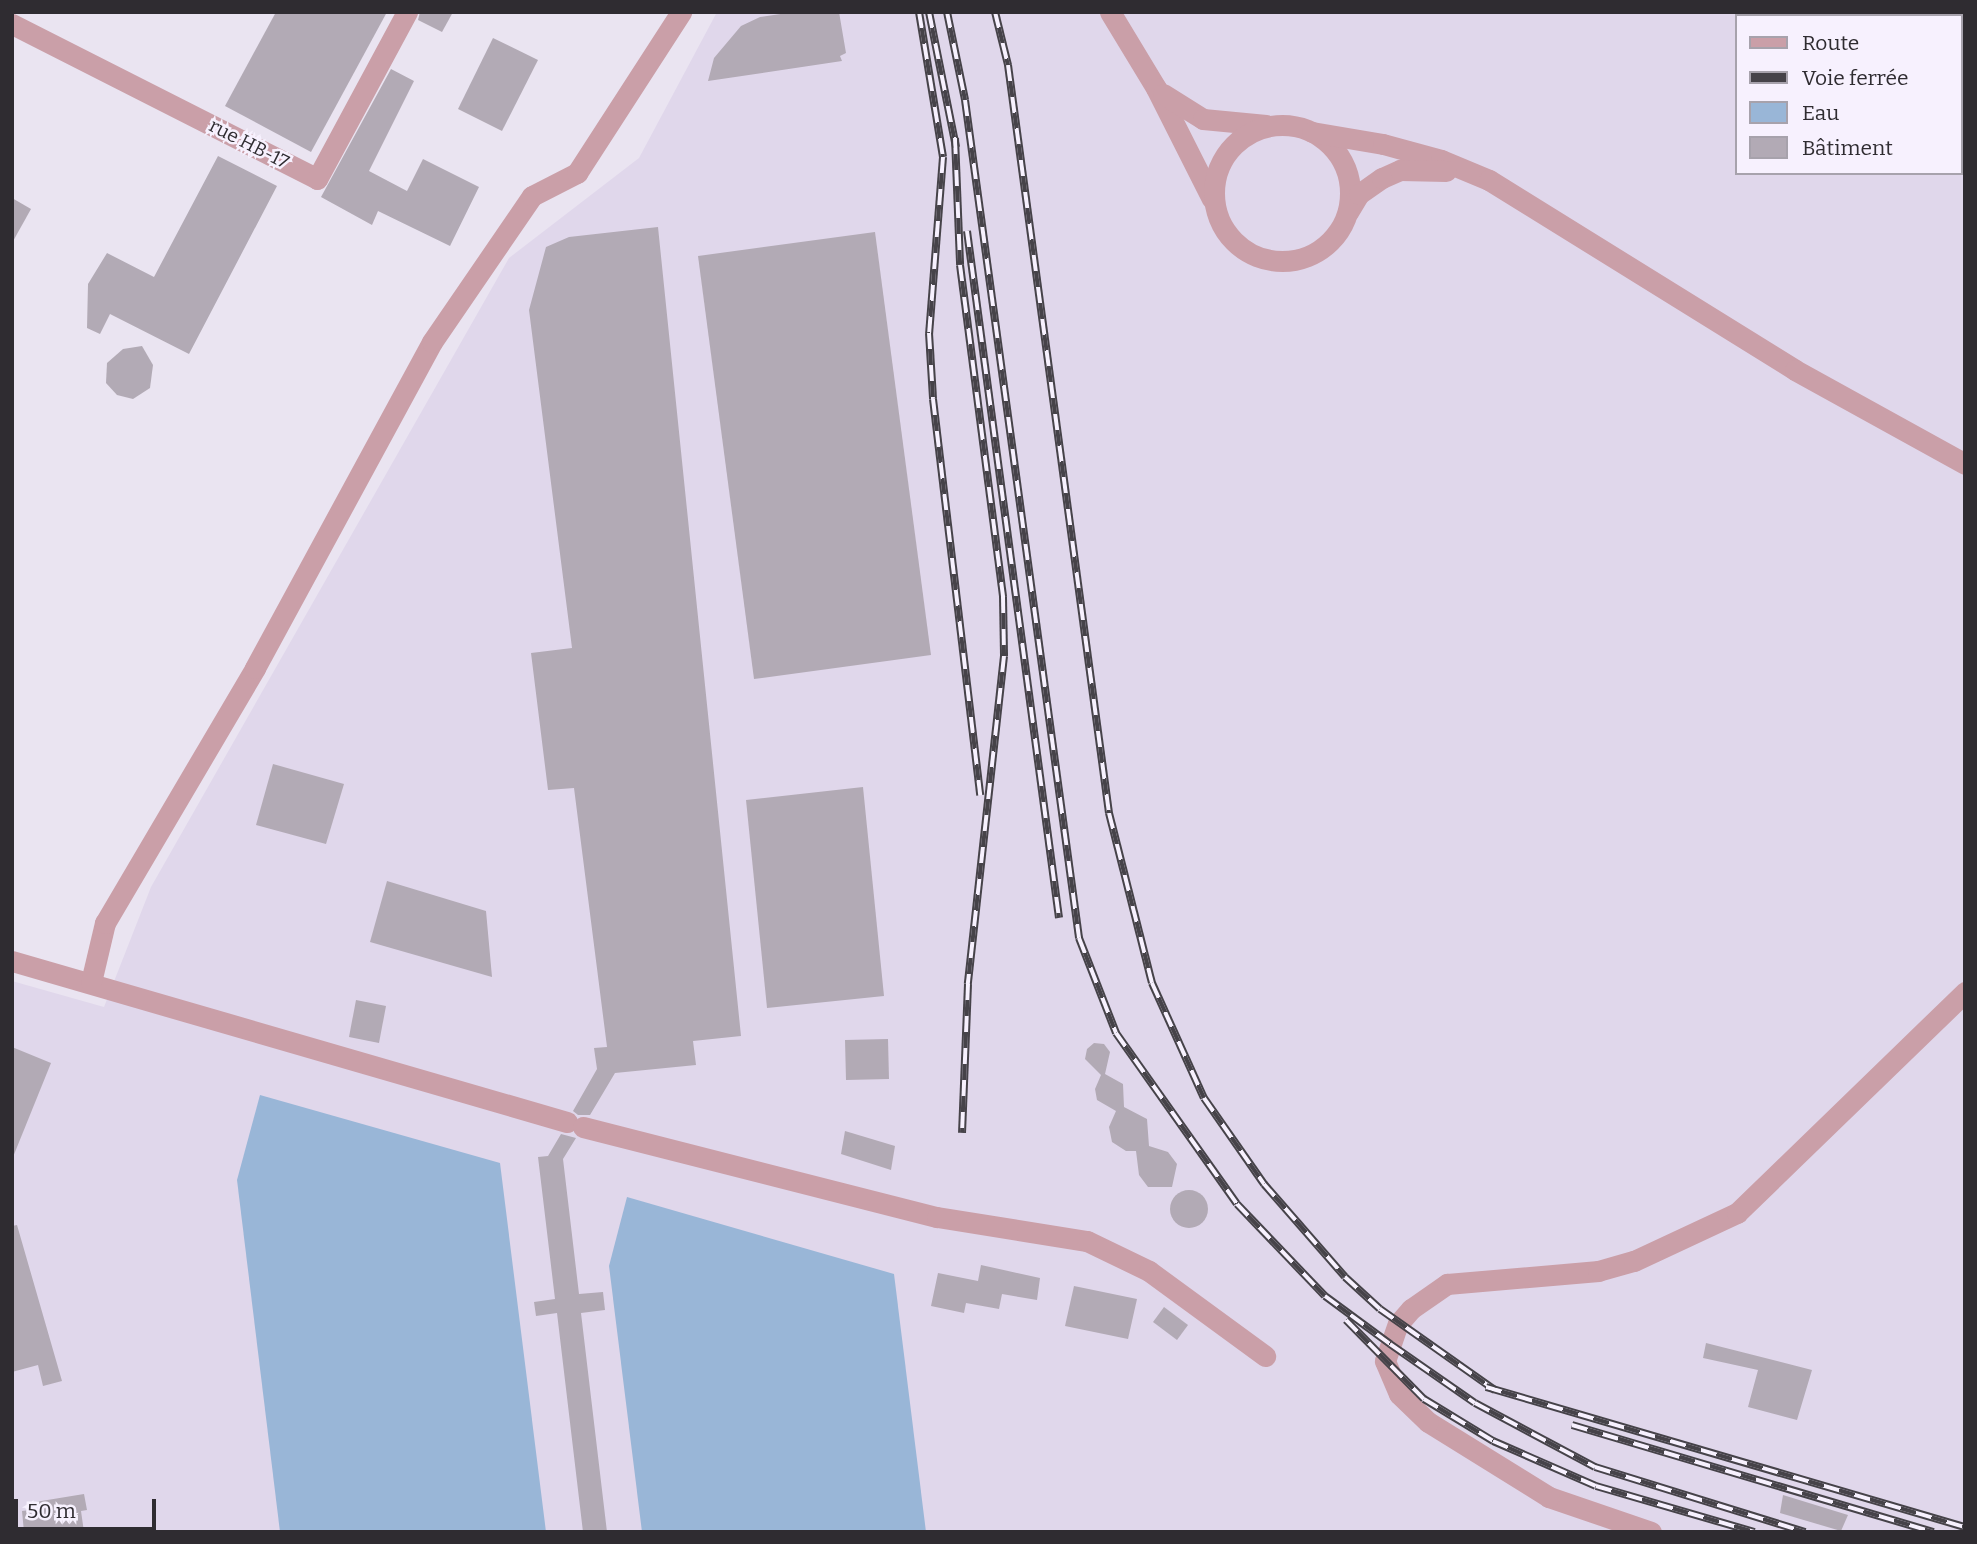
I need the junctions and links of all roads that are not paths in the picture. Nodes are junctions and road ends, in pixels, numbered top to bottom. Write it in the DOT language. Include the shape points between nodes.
graph roads {
  1 [pos="407,12"];
  2 [pos="681,12"];
  3 [pos="1110,12"];
  4 [pos="12,24"];
  5 [pos="1156,89"];
  6 [pos="1274,126"];
  7 [pos="1312,132"];
  8 [pos="1489,180"];
  9 [pos="1215,208"];
  10 [pos="1346,215"];
  11 [pos="1965,464"];
  12 [pos="12,961"];
  13 [pos="91,982"];
  14 [pos="1965,992"];
  15 [pos="1265,1356"];
  16 [pos="1651,1532"];
  1 -- 4 [label="street, rue HB-17" via="317,179"];
  2 -- 13 [label="street" via="576,173 532,197 432,342 255,668 105,923"];
  3 -- 5 [label="street"];
  5 -- 6 [label="street" via="1203,119"];
  5 -- 9 [label="street"];
  6 -- 7 [label="street"];
  6 -- 9 [label="street" via="1242,138 1226,154 1214,185"];
  7 -- 8 [label="street" via="1404,149"];
  7 -- 10 [label="street" via="1332,146 1345,167 1350,191"];
  8 -- 10 [label="street" via="1433,170 1400,170 1369,186"];
  8 -- 11 [label="street" via="1795,370"];
  9 -- 10 [label="street" via="1232,240 1252,255 1273,261 1295,260 1316,252 1333,238"];
  12 -- 13 [label="street"];
  13 -- 15 [label="street" via="575,1125 937,1217 1087,1241 1149,1271"];
  14 -- 16 [label="street" via="1737,1213 1634,1261 1598,1271 1447,1284 1398,1324 1385,1361 1399,1394 1428,1422 1549,1497"];
}
